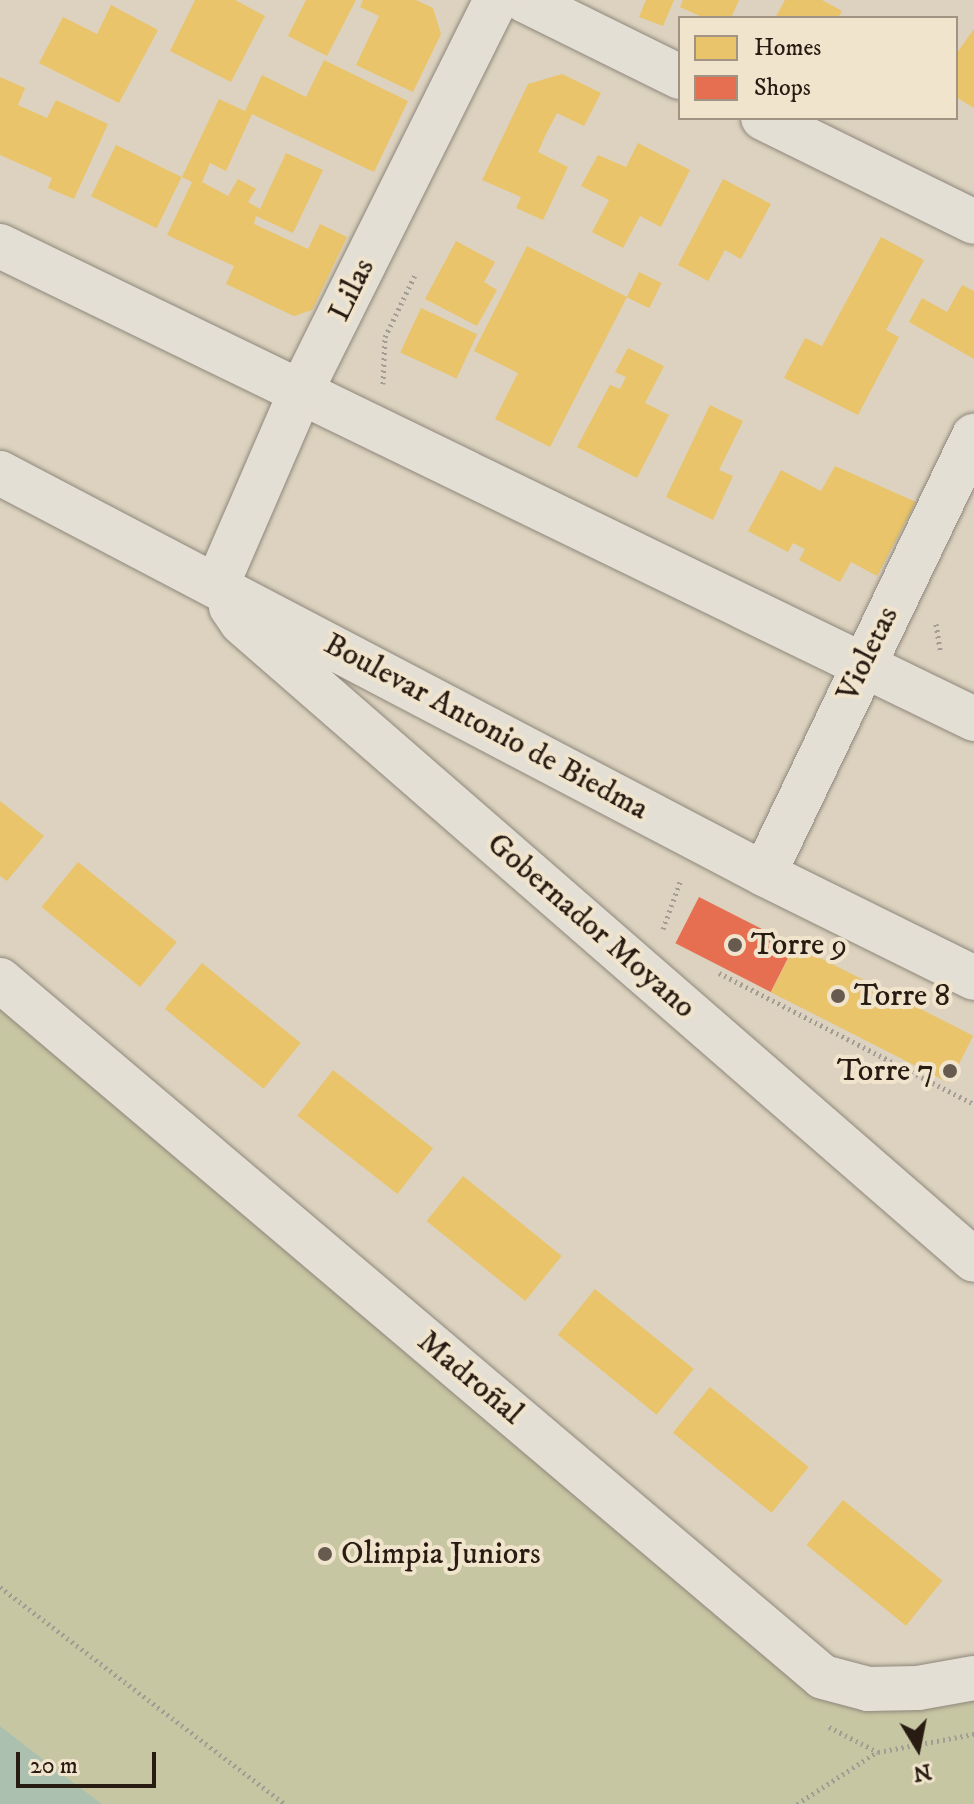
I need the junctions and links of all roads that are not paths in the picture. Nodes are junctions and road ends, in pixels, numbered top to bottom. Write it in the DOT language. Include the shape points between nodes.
graph roads {
  1 [pos="496,0"];
  2 [pos="524,0"];
  3 [pos="678,76"];
  4 [pos="767,120"];
  5 [pos="974,222"];
  6 [pos="0,246"];
  7 [pos="300,393"];
  8 [pos="974,436"];
  9 [pos="7,480"];
  10 [pos="217,585"];
  11 [pos="863,664"];
  12 [pos="974,719"];
  13 [pos="764,874"];
  14 [pos="974,978"];
  15 [pos="0,980"];
  16 [pos="974,1260"];
  17 [pos="974,1678"];
  1 -- 7 [label="street, Lilas"];
  2 -- 3 [label="street"];
  4 -- 5 [label="street"];
  6 -- 7 [label="street"];
  7 -- 10 [label="street, Lilas"];
  7 -- 11 [label="street"];
  8 -- 11 [label="street, Violetas"];
  9 -- 10 [label="street, Boulevar Antonio de Biedma"];
  10 -- 13 [label="street, Boulevar Antonio de Biedma"];
  10 -- 16 [label="street, Gobernador Moyano" via="242,623"];
  11 -- 12 [label="street"];
  11 -- 13 [label="street, Violetas"];
  13 -- 14 [label="street, Boulevar Antonio de Biedma"];
  15 -- 17 [label="street, Madroñal" via="823,1677 868,1689 918,1688"];
}
